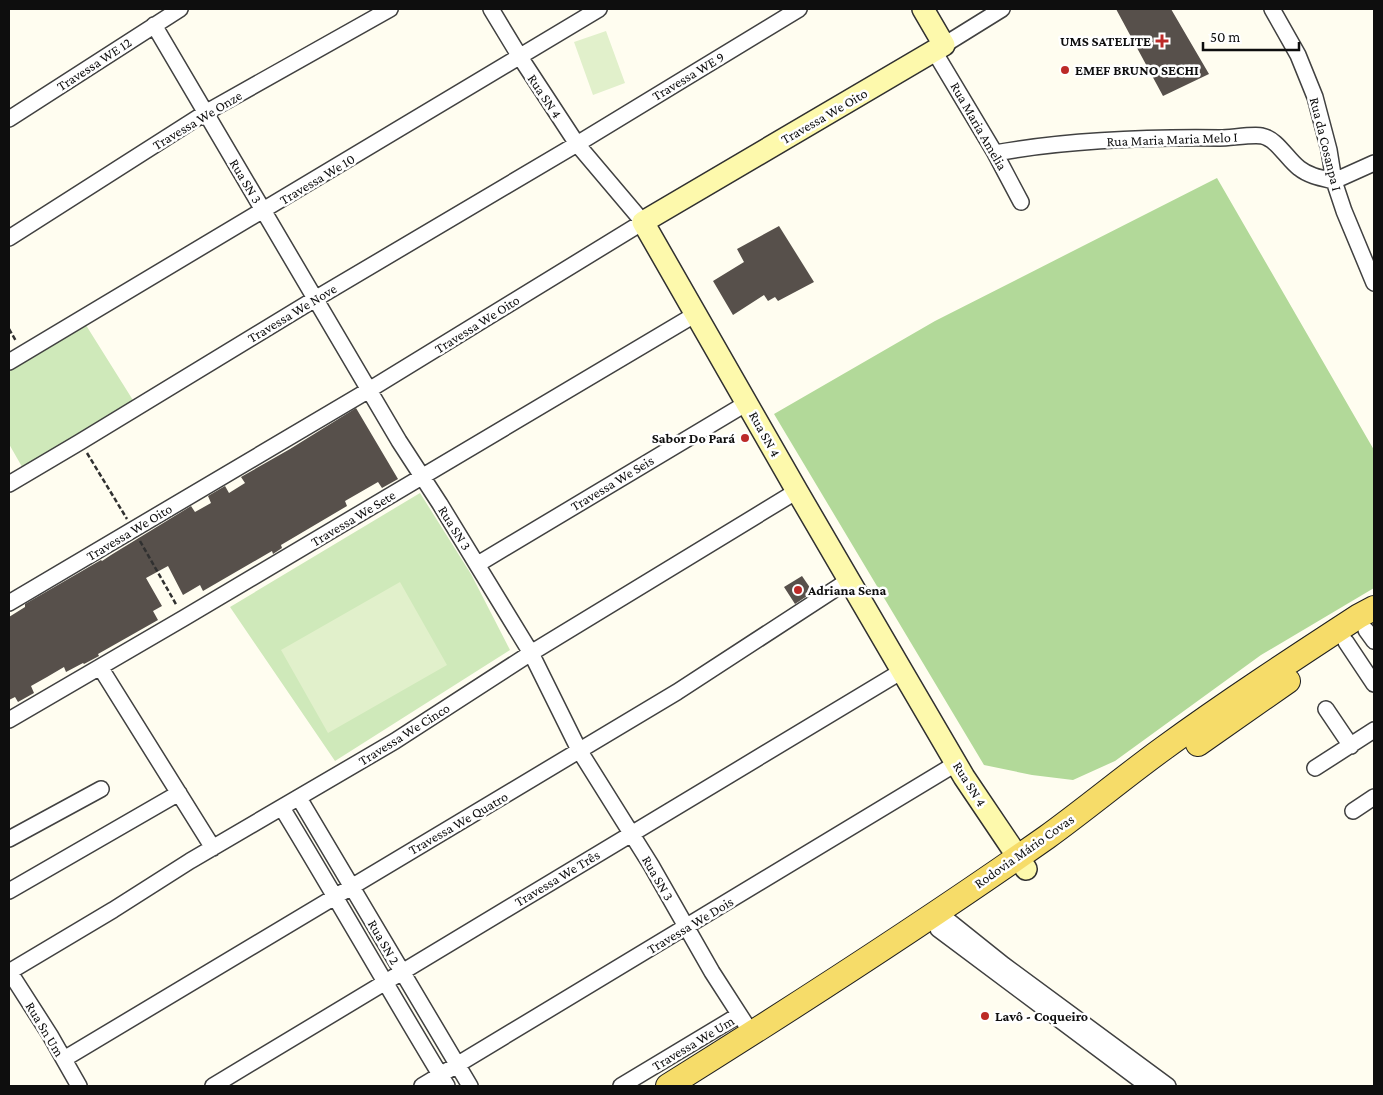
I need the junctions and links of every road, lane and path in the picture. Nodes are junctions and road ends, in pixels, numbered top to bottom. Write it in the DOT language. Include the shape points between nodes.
graph roads {
  1 [pos="180,9"];
  2 [pos="390,9"];
  3 [pos="491,9"];
  4 [pos="599,9"];
  5 [pos="799,9"];
  6 [pos="923,9"];
  7 [pos="1002,9"];
  8 [pos="1272,9"];
  9 [pos="154,25"];
  10 [pos="939,48"];
  11 [pos="520,57"];
  12 [pos="205,113"];
  13 [pos="9,119"];
  14 [pos="577,144"];
  15 [pos="995,153"];
  16 [pos="1374,163"];
  17 [pos="1334,181"];
  18 [pos="1021,202"];
  19 [pos="264,210"];
  20 [pos="643,222"];
  21 [pos="9,238"];
  22 [pos="1374,283"];
  23 [pos="315,298"];
  24 [pos="696,314"];
  25 [pos="9,362"];
  26 [pos="369,390"];
  27 [pos="747,403"];
  28 [pos="422,477"];
  29 [pos="9,484"];
  30 [pos="797,491"];
  31 [pos="478,564"];
  32 [pos="849,580"];
  33 [pos="9,603"];
  34 [pos="1374,608"];
  35 [pos="1365,635"];
  36 [pos="531,653"];
  37 [pos="100,667"];
  38 [pos="902,671"];
  39 [pos="1374,684"];
  40 [pos="1326,708"];
  41 [pos="9,720"];
  42 [pos="1374,730"];
  43 [pos="1351,746"];
  44 [pos="579,750"];
  45 [pos="957,764"];
  46 [pos="1315,768"];
  47 [pos="101,789"];
  48 [pos="179,794"];
  49 [pos="1374,797"];
  50 [pos="299,798"];
  51 [pos="282,808"];
  52 [pos="1353,811"];
  53 [pos="632,834"];
  54 [pos="9,839"];
  55 [pos="213,848"];
  56 [pos="1022,863"];
  57 [pos="352,886"];
  58 [pos="9,891"];
  59 [pos="336,896"];
  60 [pos="944,925"];
  61 [pos="686,927"];
  62 [pos="9,972"];
  63 [pos="402,973"];
  64 [pos="384,983"];
  65 [pos="1072,1022"];
  66 [pos="746,1025"];
  67 [pos="64,1059"];
  68 [pos="457,1064"];
  69 [pos="444,1081"];
  70 [pos="79,1086"];
  71 [pos="213,1086"];
  72 [pos="422,1086"];
  73 [pos="470,1086"];
  74 [pos="621,1086"];
  75 [pos="668,1086"];
  76 [pos="697,1086"];
  77 [pos="1148,1086"];
  78 [pos="1168,1086"];
  1 -- 9 [label="street, Travessa WE 12"];
  2 -- 12 [label="street, Travessa We Onze"];
  3 -- 11 [label="street, Rua SN 4"];
  4 -- 11 [label="street, Travessa We 10"];
  5 -- 14 [label="street, Travessa WE 9"];
  6 -- 10 [label="main road"];
  7 -- 10 [label="street"];
  8 -- 17 [label="street, Rua da Cosanpa I" via="1298,56 1315,97 1330,150"];
  9 -- 12 [label="street, Rua SN 3"];
  9 -- 13 [label="street, Travessa WE 12"];
  10 -- 15 [label="street, Rua Maria Amelia"];
  10 -- 20 [label="main road, Travessa We Oito"];
  11 -- 14 [label="street, Rua SN 4"];
  11 -- 19 [label="street, Travessa We 10"];
  12 -- 19 [label="street, Rua SN 3"];
  12 -- 21 [label="street, Travessa We Onze"];
  14 -- 20 [label="street, Rua SN 4"];
  14 -- 23 [label="street, Travessa We Nove"];
  15 -- 17 [label="street, Rua Maria Maria Melo I" via="1085,142 1262,136 1271,140 1307,174"];
  15 -- 18 [label="street, Rua Maria Amelia"];
  16 -- 17 [label="street"];
  17 -- 22 [label="street, Rua da Cosanpa I"];
  19 -- 23 [label="street, Rua SN 3"];
  19 -- 25 [label="street, Travessa We 10"];
  20 -- 24 [label="main road, Rua SN 4"];
  20 -- 26 [label="street, Travessa We Oito"];
  23 -- 26 [label="street, Rua SN 3"];
  23 -- 29 [label="street, Travessa We Nove"];
  24 -- 27 [label="main road, Rua SN 4"];
  24 -- 28 [label="street, Travessa We Sete"];
  26 -- 28 [label="street, Rua SN 3"];
  26 -- 33 [label="street, Travessa We Oito"];
  27 -- 30 [label="main road, Rua SN 4"];
  27 -- 31 [label="street, Travessa We Seis"];
  28 -- 31 [label="street, Rua SN 3"];
  28 -- 37 [label="street, Travessa We Sete"];
  30 -- 32 [label="main road, Rua SN 4"];
  30 -- 36 [label="street, Travessa We Cinco"];
  31 -- 36 [label="street, Rua SN 3"];
  32 -- 38 [label="main road, Rua SN 4"];
  32 -- 44 [label="street, Travessa We Quatro" via="677,692"];
  34 -- 56 [label="main road, Rodovia Mário Covas" via="1237,696"];
  35 -- 39 [label="street"];
  35 -- 56 [label="main road, Rodovia Mário Covas"];
  36 -- 44 [label="street, Rua SN 3"];
  36 -- 50 [label="street, Travessa We Cinco" via="396,741"];
  37 -- 41 [label="street, Travessa We Sete"];
  37 -- 48 [label="street"];
  38 -- 45 [label="main road, Rua SN 4"];
  38 -- 53 [label="street, Travessa We Três"];
  40 -- 43 [label="street"];
  42 -- 43 [label="street"];
  43 -- 46 [label="street"];
  44 -- 53 [label="street, Rua SN 3"];
  44 -- 57 [label="street, Travessa We Quatro"];
  45 -- 56 [label="main road, Rua SN 4"];
  45 -- 61 [label="street, Travessa We Dois"];
  47 -- 54 [label="street"];
  48 -- 55 [label="street"];
  48 -- 58 [label="street"];
  49 -- 52 [label="street"];
  50 -- 51 [label="street, Travessa We Cinco"];
  50 -- 57 [label="street, Rua SN 2"];
  51 -- 55 [label="street, Travessa We Cinco"];
  51 -- 59 [label="street, Rua SN 2"];
  53 -- 61 [label="street, Rua SN 3"];
  53 -- 63 [label="street, Travessa We Três"];
  55 -- 62 [label="street, Travessa We Cinco"];
  56 -- 60 [label="main road, Rodovia Mário Covas"];
  56 -- 66 [label="main road, Rodovia Mário Covas"];
  57 -- 59 [label="street, Travessa We Quatro"];
  57 -- 63 [label="street, Rua SN 2"];
  59 -- 64 [label="street, Rua SN 2"];
  59 -- 67 [label="street, Travessa We Quatro"];
  60 -- 65 [label="street"];
  60 -- 76 [label="main road, Rodovia Mário Covas"];
  61 -- 66 [label="street, Rua SN 3"];
  61 -- 68 [label="street, Travessa We Dois"];
  62 -- 67 [label="street, Rua Sn Um"];
  63 -- 64 [label="street, Travessa We Três"];
  63 -- 68 [label="street, Rua SN 2"];
  64 -- 69 [label="street, Rua SN 2"];
  64 -- 71 [label="street, Travessa We Três"];
  65 -- 77 [label="street"];
  65 -- 78 [label="street"];
  66 -- 74 [label="street, Travessa We Um"];
  66 -- 75 [label="main road, Rodovia Mário Covas"];
  67 -- 70 [label="street, Rua Sn Um"];
  68 -- 69 [label="street, Travessa We Dois"];
  68 -- 73 [label="street, Rua SN 2"];
  69 -- 72 [label="street, Travessa We Dois"];
}
